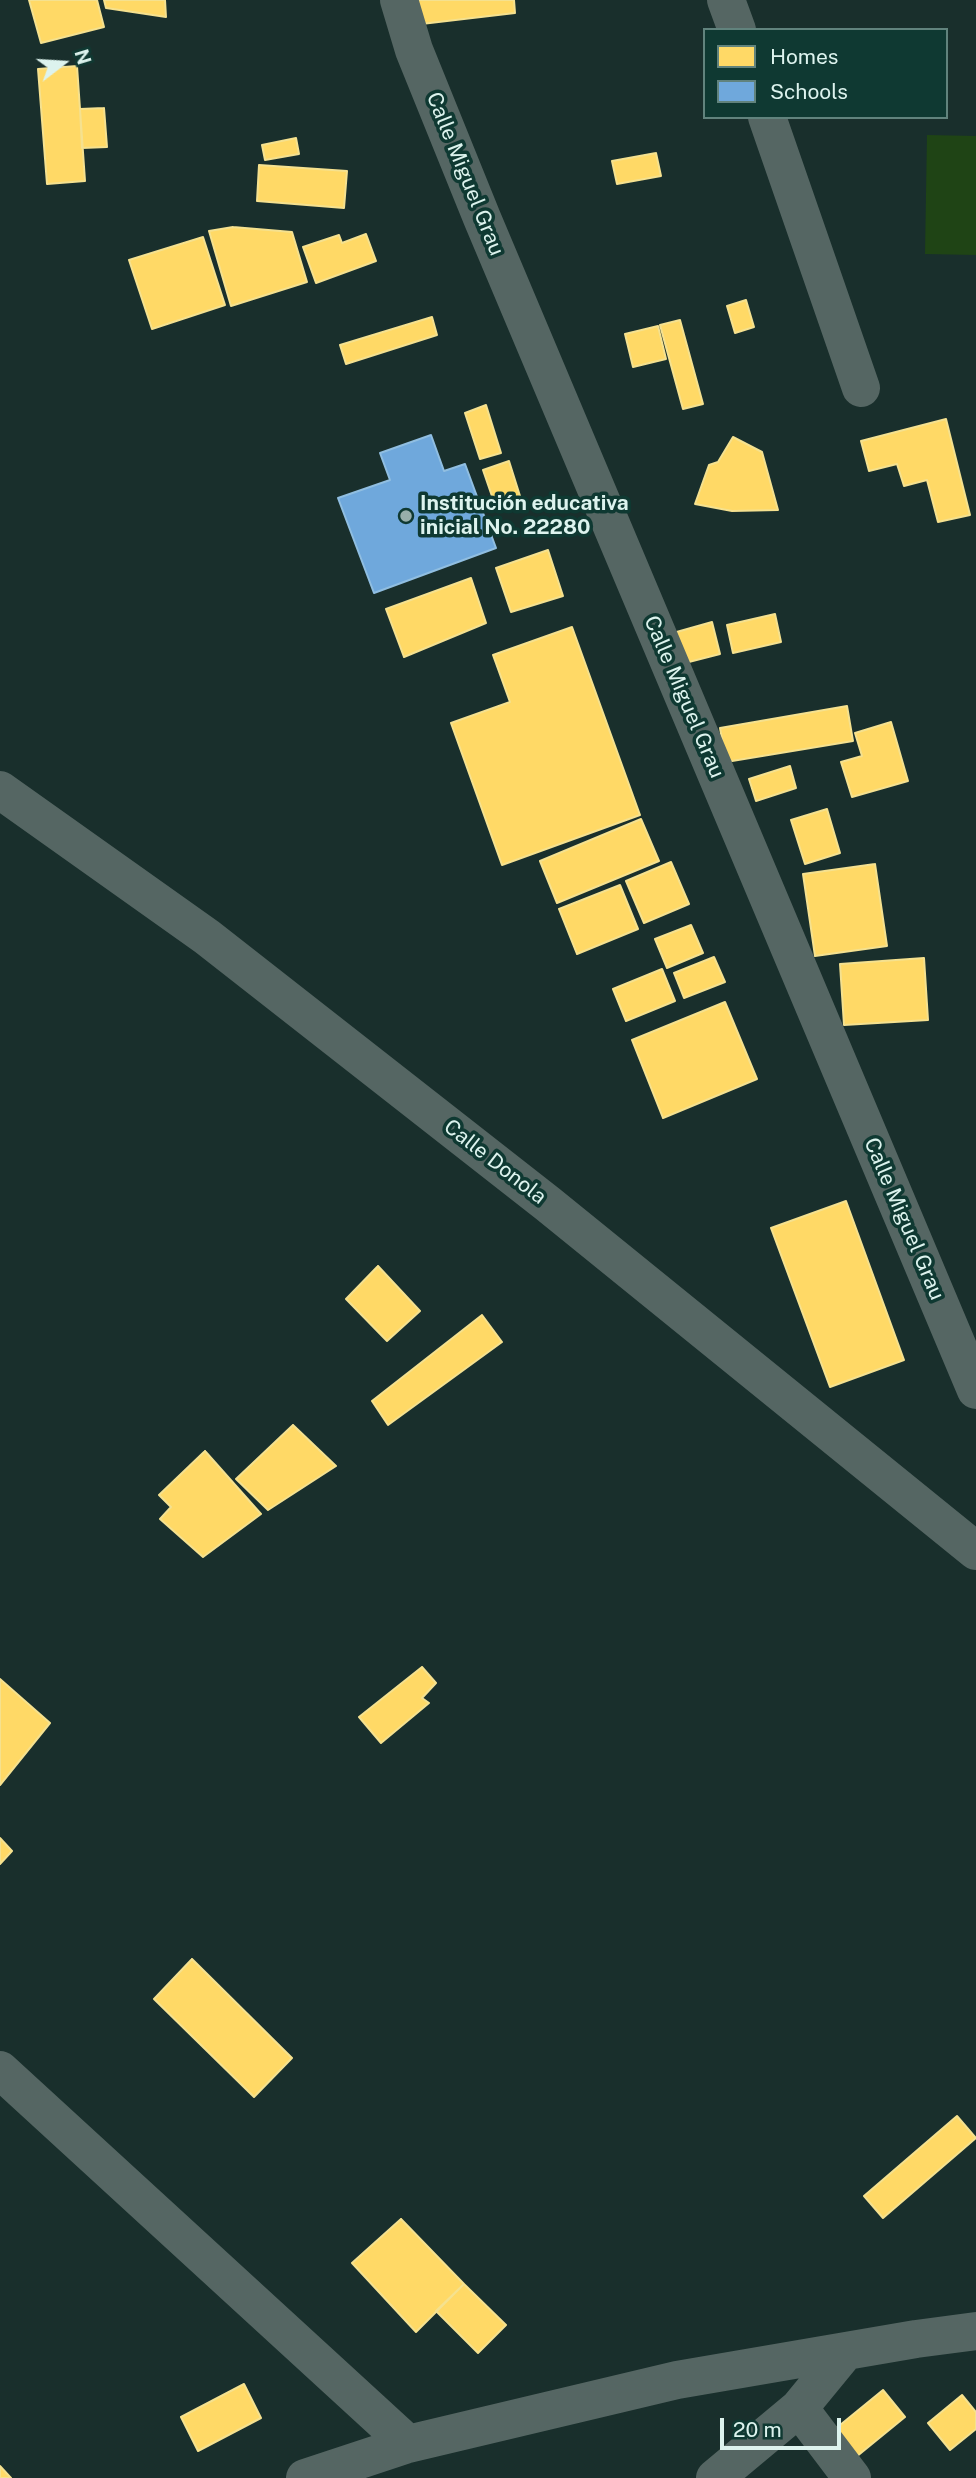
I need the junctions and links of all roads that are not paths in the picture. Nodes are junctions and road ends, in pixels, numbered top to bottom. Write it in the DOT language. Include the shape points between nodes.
graph roads {
  1 [pos="400,0"];
  2 [pos="726,0"];
  3 [pos="736,28"];
  4 [pos="768,119"];
  5 [pos="861,387"];
  6 [pos="0,790"];
  7 [pos="976,1390"];
  8 [pos="976,1550"];
  9 [pos="0,2070"];
  10 [pos="976,2331"];
  11 [pos="845,2352"];
  12 [pos="799,2408"];
  13 [pos="408,2444"];
  14 [pos="305,2478"];
  15 [pos="715,2478"];
  16 [pos="852,2478"];
  1 -- 7 [label="street, Calle Miguel Grau" via="414,50 482,218"];
  2 -- 3 [label="street"];
  4 -- 5 [label="street"];
  6 -- 8 [label="street, Calle Donola" via="229,954 548,1203"];
  9 -- 13 [label="street"];
  10 -- 11 [label="street"];
  11 -- 12 [label="street"];
  11 -- 13 [label="street" via="677,2380"];
  12 -- 15 [label="street"];
  12 -- 16 [label="street"];
  13 -- 14 [label="street"];
}
